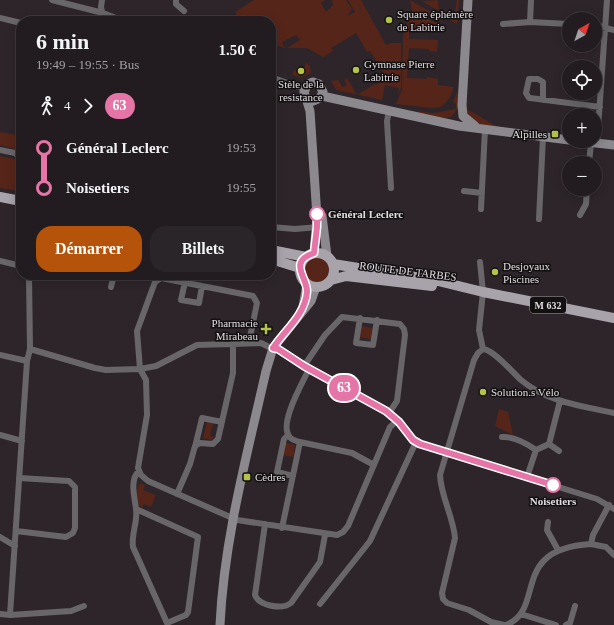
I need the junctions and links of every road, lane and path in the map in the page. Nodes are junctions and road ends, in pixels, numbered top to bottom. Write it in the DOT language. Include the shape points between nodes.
graph roads {
  1 [pos="52,0"];
  2 [pos="102,0"];
  3 [pos="176,0"];
  4 [pos="468,0"];
  5 [pos="531,0"];
  6 [pos="608,0"];
  7 [pos="184,11"];
  8 [pos="103,13"];
  9 [pos="103,16"];
  10 [pos="111,16"];
  11 [pos="0,18"];
  12 [pos="16,22"];
  13 [pos="530,22"];
  14 [pos="503,24"];
  15 [pos="562,24"];
  16 [pos="602,26"];
  17 [pos="606,27"];
  18 [pos="614,30"];
  19 [pos="276,79"];
  20 [pos="304,89"];
  21 [pos="307,98"];
  22 [pos="319,98"];
  23 [pos="543,100"];
  24 [pos="600,107"];
  25 [pos="389,111"];
  26 [pos="460,120"];
  27 [pos="481,128"];
  28 [pos="543,137"];
  29 [pos="562,139"];
  30 [pos="602,144"];
  31 [pos="614,146"];
  32 [pos="0,150"];
  33 [pos="16,154"];
  34 [pos="391,188"];
  35 [pos="464,191"];
  36 [pos="482,193"];
  37 [pos="587,196"];
  38 [pos="0,197"];
  39 [pos="16,200"];
  40 [pos="481,209"];
  41 [pos="580,215"];
  42 [pos="539,219"];
  43 [pos="276,227"];
  44 [pos="321,227"];
  45 [pos="276,251"];
  46 [pos="310,255"];
  47 [pos="330,260"];
  48 [pos="0,261"];
  49 [pos="276,261"];
  50 [pos="480,262"];
  51 [pos="16,265"];
  52 [pos="300,268"];
  53 [pos="29,280"];
  54 [pos="113,280"];
  55 [pos="158,280"];
  56 [pos="168,280"];
  57 [pos="331,280"];
  58 [pos="185,282"];
  59 [pos="202,286"];
  60 [pos="311,286"];
  61 [pos="111,287"];
  62 [pos="483,292"];
  63 [pos="360,318"];
  64 [pos="614,318"];
  65 [pos="377,320"];
  66 [pos="249,342"];
  67 [pos="233,343"];
  68 [pos="273,348"];
  69 [pos="30,349"];
  70 [pos="483,349"];
  71 [pos="0,355"];
  72 [pos="27,361"];
  73 [pos="306,367"];
  74 [pos="140,369"];
  75 [pos="560,401"];
  76 [pos="614,413"];
  77 [pos="393,417"];
  78 [pos="222,422"];
  79 [pos="0,435"];
  80 [pos="288,435"];
  81 [pos="502,437"];
  82 [pos="22,441"];
  83 [pos="300,442"];
  84 [pos="416,442"];
  85 [pos="549,444"];
  86 [pos="195,447"];
  87 [pos="536,450"];
  88 [pos="559,451"];
  89 [pos="447,452"];
  90 [pos="374,465"];
  91 [pos="138,471"];
  92 [pos="293,476"];
  93 [pos="527,477"];
  94 [pos="19,478"];
  95 [pos="177,494"];
  96 [pos="612,507"];
  97 [pos="136,510"];
  98 [pos="234,518"];
  99 [pos="548,522"];
  100 [pos="265,524"];
  101 [pos="282,528"];
  102 [pos="16,531"];
  103 [pos="325,535"];
  104 [pos="0,537"];
  105 [pos="591,544"];
  106 [pos="15,546"];
  107 [pos="558,550"];
  108 [pos="614,555"];
  109 [pos="320,604"];
  110 [pos="84,606"];
  111 [pos="576,606"];
  112 [pos="0,614"];
  113 [pos="521,614"];
  114 [pos="10,615"];
  115 [pos="220,625"];
  116 [pos="505,625"];
  117 [pos="556,625"];
  118 [pos="566,625"];
  1 -- 8 [label="street"];
  2 -- 8 [label="street"];
  3 -- 7 [label="street" via="176,4"];
  4 -- 26 [label="street"];
  5 -- 13 [label="street"];
  6 -- 17 [label="street"];
  8 -- 9 [label="street"];
  8 -- 10 [label="street"];
  11 -- 12 [label="street"];
  13 -- 14 [label="street"];
  13 -- 15 [label="street"];
  16 -- 17 [label="street"];
  17 -- 18 [label="street"];
  17 -- 24 [label="street"];
  19 -- 20 [label="street"];
  20 -- 21 [label="street"];
  20 -- 22 [label="street" via="308,84 316,82 321,86"];
  21 -- 22 [label="street"];
  21 -- 44 [label="street"];
  22 -- 25 [label="street"];
  22 -- 44 [label="street" via="315,110"];
  23 -- 24 [label="street"];
  25 -- 26 [label="street" via="438,121"];
  25 -- 34 [label="street" via="387,121"];
  26 -- 27 [label="street"];
  27 -- 28 [label="street"];
  27 -- 36 [label="street"];
  28 -- 29 [label="street"];
  28 -- 42 [label="street"];
  30 -- 31 [label="street"];
  32 -- 33 [label="street"];
  35 -- 36 [label="street"];
  36 -- 40 [label="street"];
  37 -- 41 [label="street" via="586,204"];
  38 -- 39 [label="main road"];
  43 -- 44 [label="street"];
  44 -- 46 [label="street"];
  44 -- 47 [label="street"];
  45 -- 46 [label="main road, ROUTE DE TARBES"];
  46 -- 47 [label="main road, ROUTE DE TARBES" via="320,253"];
  46 -- 52 [label="main road"];
  47 -- 57 [label="main road" via="334,275"];
  47 -- 62 [label="main road, ROUTE DE TARBES / M 632"];
  48 -- 51 [label="street"];
  49 -- 52 [label="main road"];
  50 -- 62 [label="street"];
  52 -- 60 [label="main road" via="300,274"];
  53 -- 69 [label="street"];
  54 -- 61 [label="street"];
  55 -- 74 [label="street" via="154,284 137,331"];
  56 -- 58 [label="street"];
  57 -- 60 [label="main road, ROUTE DE TARBES" via="322,287"];
  57 -- 62 [label="main road, ROUTE DE TARBES / M 632" via="346,276"];
  58 -- 59 [label="street"];
  58 -- 59 [label="street" via="181,300 199,303"];
  59 -- 66 [label="street" via="256,298"];
  60 -- 68 [label="street" via="303,310"];
  62 -- 64 [label="main road, ROUTE DE TARBES / M 632"];
  62 -- 70 [label="street" via="479,330"];
  63 -- 65 [label="street"];
  63 -- 65 [label="street" via="356,343 373,345"];
  63 -- 73 [label="street" via="340,318"];
  65 -- 77 [label="street" via="398,323 404,329"];
  66 -- 67 [label="street"];
  66 -- 68 [label="street"];
  67 -- 74 [label="street" via="197,345 156,366"];
  67 -- 78 [label="street" via="233,374"];
  68 -- 73 [label="street"];
  68 -- 98 [label="street"];
  69 -- 72 [label="street"];
  69 -- 74 [label="street" via="106,370"];
  70 -- 75 [label="street" via="492,353 543,395"];
  70 -- 89 [label="street" via="474,360"];
  71 -- 72 [label="street"];
  72 -- 82 [label="street"];
  73 -- 77 [label="street"];
  73 -- 80 [label="street" via="292,404"];
  74 -- 91 [label="street" via="146,380 147,415 137,463"];
  75 -- 76 [label="street"];
  75 -- 85 [label="street"];
  77 -- 84 [label="street"];
  77 -- 90 [label="street"];
  78 -- 86 [label="street" via="216,442 200,443"];
  78 -- 86 [label="street" via="202,418"];
  79 -- 82 [label="street"];
  80 -- 83 [label="street"];
  80 -- 92 [label="street" via="284,439 277,472"];
  81 -- 87 [label="street" via="510,436"];
  82 -- 94 [label="street"];
  83 -- 90 [label="street" via="352,453"];
  83 -- 92 [label="street"];
  84 -- 89 [label="street"];
  84 -- 109 [label="street" via="370,541"];
  85 -- 87 [label="street"];
  85 -- 88 [label="street"];
  86 -- 95 [label="street"];
  87 -- 93 [label="street"];
  89 -- 93 [label="street"];
  89 -- 116 [label="street" via="440,484 455,538 442,593 443,599 447,604"];
  90 -- 103 [label="street" via="346,529 337,535"];
  91 -- 95 [label="street" via="146,480"];
  91 -- 97 [label="street" via="133,484"];
  92 -- 101 [label="street"];
  93 -- 96 [label="street" via="597,499"];
  94 -- 102 [label="street"];
  94 -- 102 [label="street" via="69,481 73,484 75,528 73,533 66,537"];
  95 -- 98 [label="street"];
  96 -- 105 [label="street" via="593,535"];
  97 -- 97 [label="street" via="198,537 187,613 167,623 133,547"];
  98 -- 100 [label="street"];
  98 -- 115 [label="street" via="226,561"];
  99 -- 107 [label="street" via="547,530"];
  100 -- 101 [label="street"];
  100 -- 103 [label="street" via="255,595 263,604 285,606 291,603 320,562"];
  101 -- 103 [label="street"];
  102 -- 106 [label="street"];
  104 -- 106 [label="street"];
  105 -- 107 [label="street" via="574,545"];
  105 -- 108 [label="street" via="606,547"];
  106 -- 114 [label="street"];
  107 -- 113 [label="street" via="545,558 536,570"];
  110 -- 114 [label="street" via="71,611"];
  111 -- 118 [label="street" via="570,623"];
  112 -- 114 [label="street"];
  113 -- 116 [label="street" via="515,622"];
  113 -- 117 [label="street"];
}
